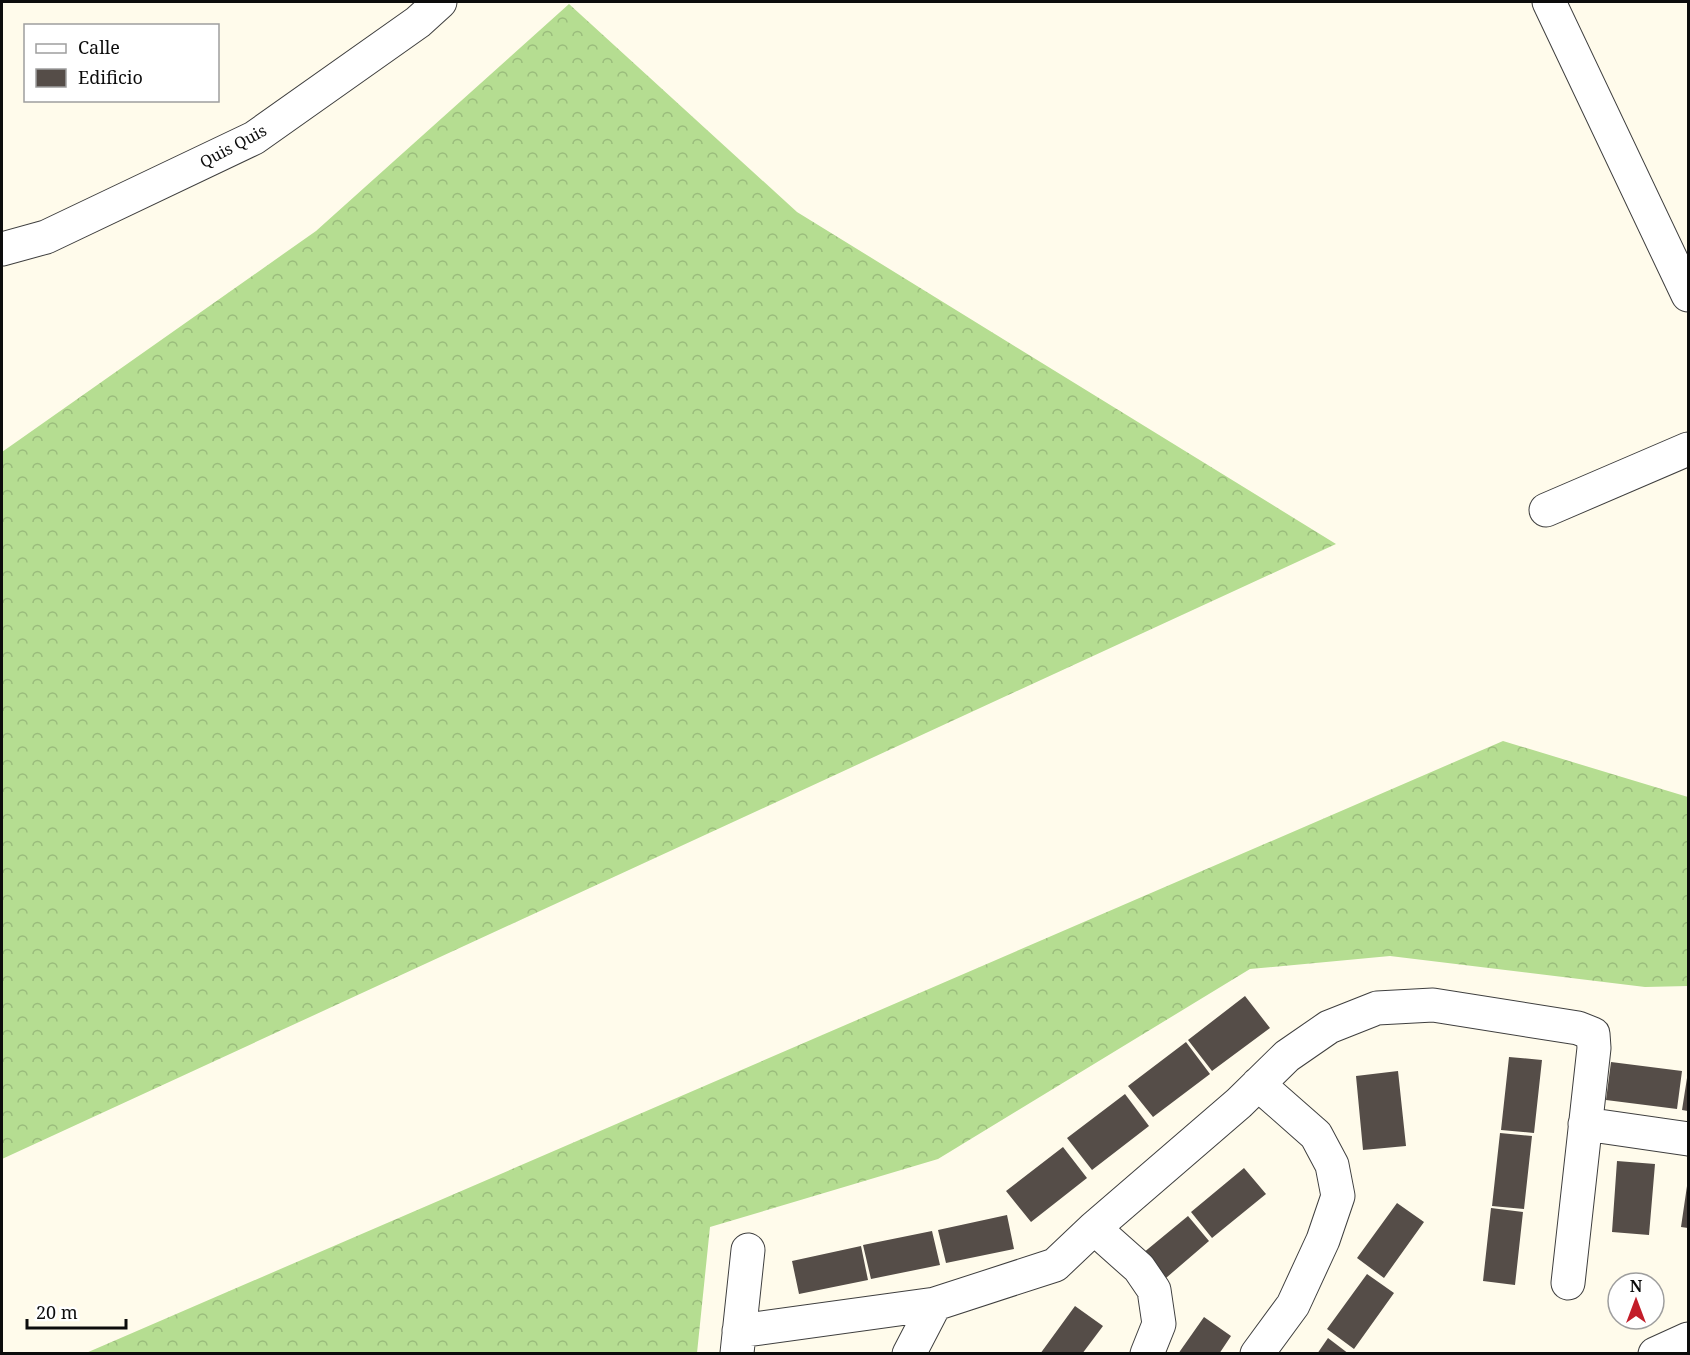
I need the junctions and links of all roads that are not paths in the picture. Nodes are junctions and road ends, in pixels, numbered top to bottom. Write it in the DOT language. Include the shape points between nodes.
graph roads {
  1 [pos="440,2"];
  2 [pos="1549,2"];
  3 [pos="2,249"];
  4 [pos="1689,296"];
  5 [pos="1689,449"];
  6 [pos="1546,510"];
  7 [pos="1258,1084"];
  8 [pos="1585,1124"];
  9 [pos="1689,1139"];
  10 [pos="1094,1228"];
  11 [pos="748,1250"];
  12 [pos="1568,1283"];
  13 [pos="935,1304"];
  14 [pos="1689,1339"];
  15 [pos="738,1342"];
  16 [pos="909,1353"];
  17 [pos="1147,1353"];
  18 [pos="1257,1353"];
  19 [pos="1655,1353"];
  1 -- 3 [label="street, Quis Quis" via="418,22 254,138 46,237"];
  2 -- 4 [label="street"];
  5 -- 6 [label="street"];
  7 -- 8 [label="street" via="1287,1056 1329,1027 1377,1008 1433,1005 1578,1028 1593,1034"];
  7 -- 10 [label="street"];
  7 -- 18 [label="street" via="1316,1135 1332,1165 1338,1196 1293,1305"];
  8 -- 9 [label="street"];
  8 -- 12 [label="street"];
  10 -- 13 [label="street" via="1055,1265"];
  10 -- 17 [label="street" via="1139,1268 1154,1290 1159,1324"];
  11 -- 15 [label="street"];
  13 -- 15 [label="street"];
  13 -- 16 [label="street"];
  14 -- 19 [label="street"];
}
